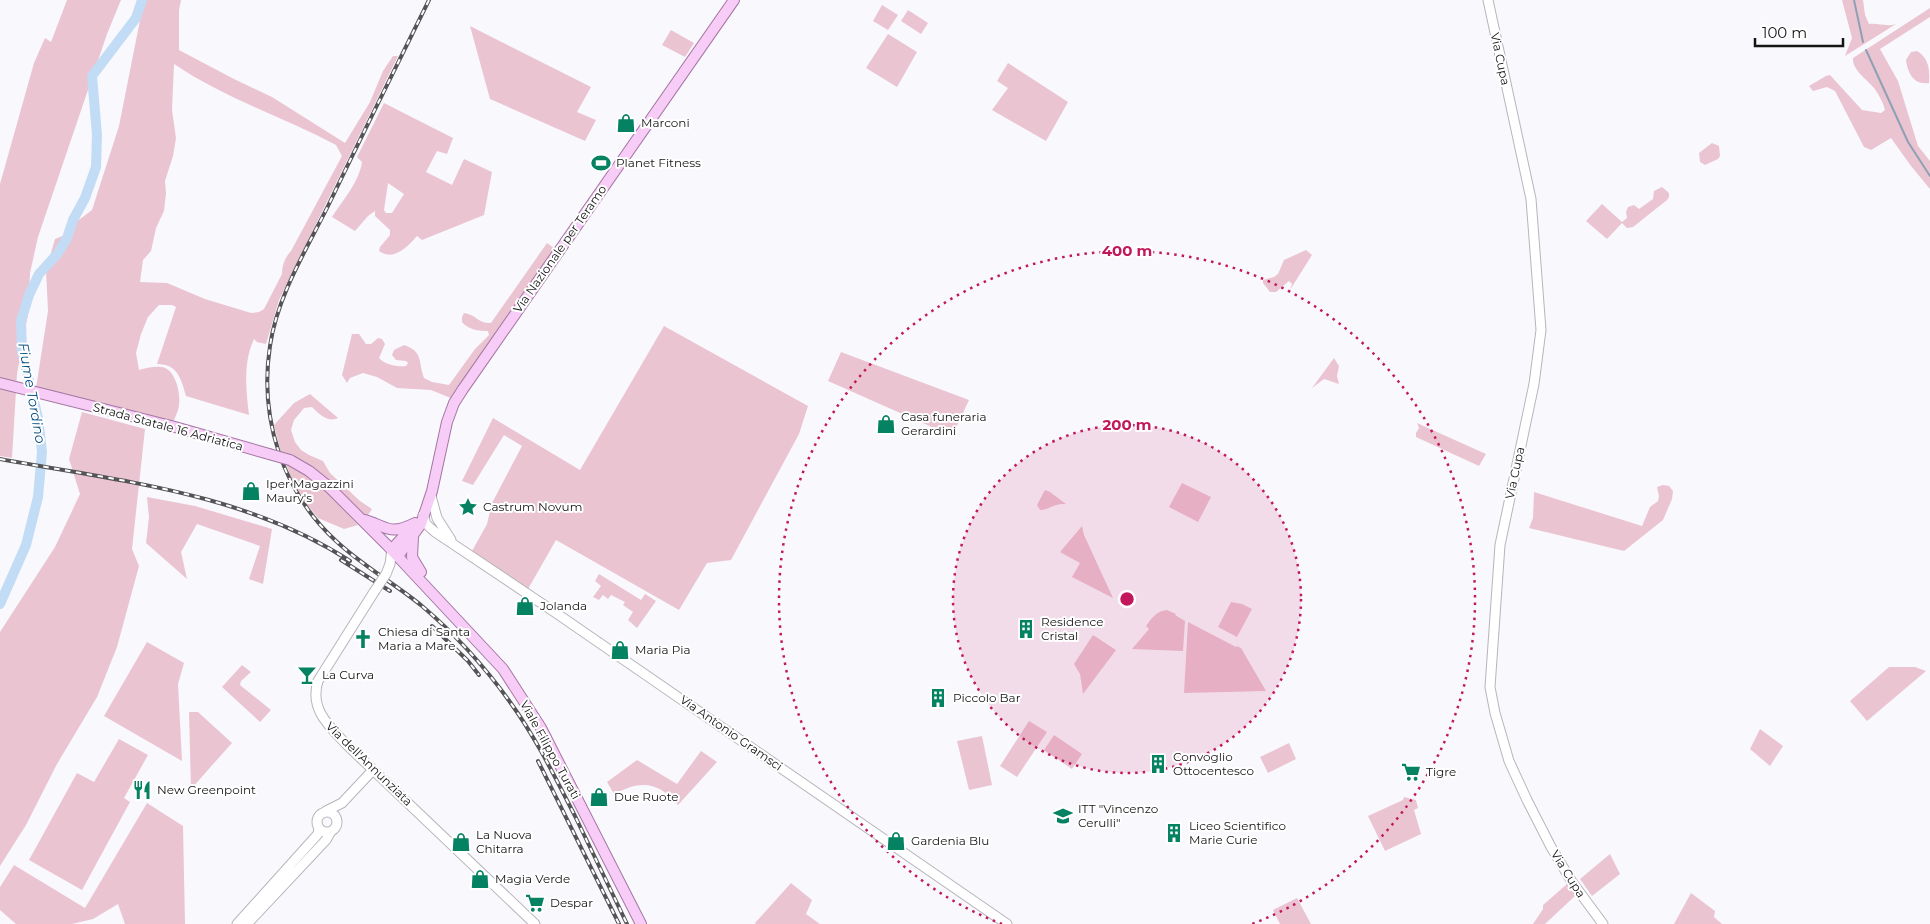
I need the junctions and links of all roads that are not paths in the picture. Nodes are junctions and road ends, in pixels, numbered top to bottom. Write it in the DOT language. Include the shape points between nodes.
graph roads {
  1 [pos="734,0"];
  2 [pos="1488,0"];
  3 [pos="0,383"];
  4 [pos="328,487"];
  5 [pos="431,496"];
  6 [pos="361,519"];
  7 [pos="419,519"];
  8 [pos="437,528"];
  9 [pos="413,536"];
  10 [pos="395,552"];
  11 [pos="427,588"];
  12 [pos="373,770"];
  13 [pos="342,803"];
  14 [pos="326,811"];
  15 [pos="338,820"];
  16 [pos="319,828"];
  17 [pos="331,831"];
  18 [pos="271,892"];
  19 [pos="237,924"];
  20 [pos="247,924"];
  21 [pos="535,924"];
  22 [pos="641,924"];
  23 [pos="1007,924"];
  24 [pos="1603,924"];
  1 -- 5 [label="main road, Via Nazionale per Teramo" via="454,403"];
  2 -- 24 [label="street, Via Cupa" via="1531,199 1541,330 1534,384 1500,545 1490,687 1509,761 1527,800 1559,861"];
  3 -- 4 [label="main road, Strada Statale 16 Adriatica, bridge" via="290,460"];
  4 -- 6 [label="main road, Viale Filippo Turati"];
  5 -- 7 [label="main road, Via Nazionale per Teramo"];
  5 -- 8 [label="street"];
  6 -- 7 [label="main road" via="390,530 407,527"];
  6 -- 10 [label="main road, Viale Filippo Turati"];
  7 -- 8 [label="street, Via Antonio Gramsci"];
  7 -- 9 [label="main road, Via Nazionale per Teramo" via="421,524"];
  7 -- 10 [label="main road, Via Nazionale per Teramo"];
  8 -- 9 [label="street"];
  8 -- 23 [label="street, Via Antonio Gramsci" via="454,544"];
  9 -- 10 [label="main road, Via Nazionale per Teramo"];
  9 -- 11 [label="main road, Via Nazionale per Teramo" via="412,557 425,577"];
  10 -- 11 [label="main road, Viale Filippo Turati"];
  10 -- 12 [label="street, Via dell'Annunziata, bridge" via="386,574 316,690 321,718"];
  11 -- 22 [label="main road, Viale Filippo Turati" via="503,669 541,728"];
  12 -- 13 [label="street"];
  12 -- 21 [label="street, Via dell'Annunziata"];
  13 -- 14 [label="street"];
  13 -- 15 [label="street"];
  14 -- 15 [label="street" via="335,814"];
  14 -- 16 [label="street" via="318,818"];
  15 -- 17 [label="street" via="337,827"];
  16 -- 17 [label="street"];
  16 -- 18 [label="street" via="318,834"];
  17 -- 18 [label="street" via="326,840"];
  18 -- 19 [label="street"];
  18 -- 20 [label="street"];
}
